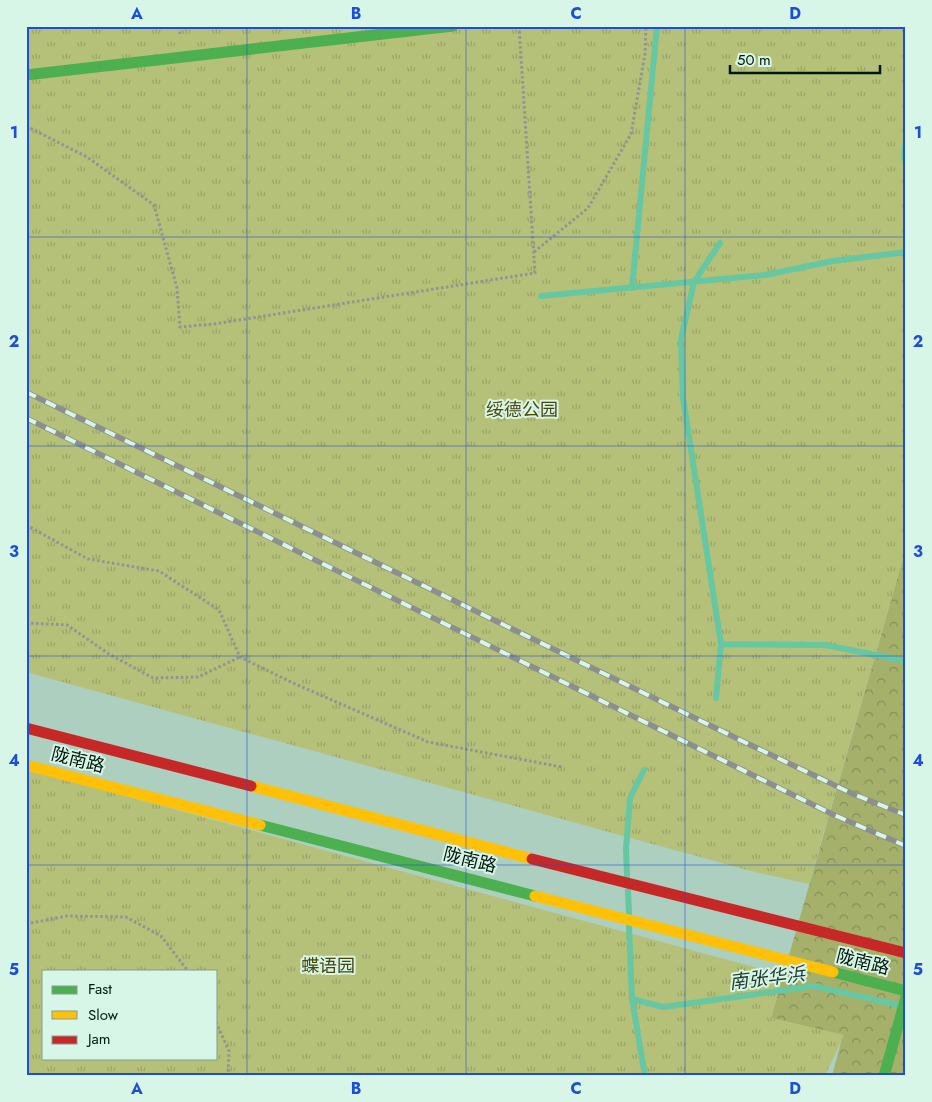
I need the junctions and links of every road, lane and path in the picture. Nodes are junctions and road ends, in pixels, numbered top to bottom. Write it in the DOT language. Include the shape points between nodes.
graph roads {
  1 [pos="453,26"];
  2 [pos="519,26"];
  3 [pos="646,26"];
  4 [pos="26,75"];
  5 [pos="26,126"];
  6 [pos="534,253"];
  7 [pos="26,525"];
  8 [pos="26,623"];
  9 [pos="240,657"];
  10 [pos="26,728"];
  11 [pos="26,765"];
  12 [pos="562,767"];
  13 [pos="26,924"];
  14 [pos="906,953"];
  15 [pos="187,970"];
  16 [pos="906,991"];
  17 [pos="906,997"];
  18 [pos="218,1026"];
  19 [pos="228,1076"];
  20 [pos="884,1076"];
  1 -- 4 [label="main road"];
  2 -- 6 [label="path"];
  3 -- 6 [label="path" via="645,54 631,134 588,208"];
  5 -- 6 [label="path" via="87,157 154,204 177,288 180,327 535,273"];
  7 -- 9 [label="path" via="88,559 159,571 219,610"];
  8 -- 9 [label="path" via="67,625 109,654 153,678 198,677"];
  9 -- 12 [label="path" via="428,742"];
  10 -- 14 [label="main road, 陇南路"];
  11 -- 16 [label="main road, 陇南路"];
  13 -- 15 [label="path" via="67,916 126,917 161,936"];
  17 -- 20 [label="main road"];
  18 -- 19 [label="path" via="229,1051"];
}
